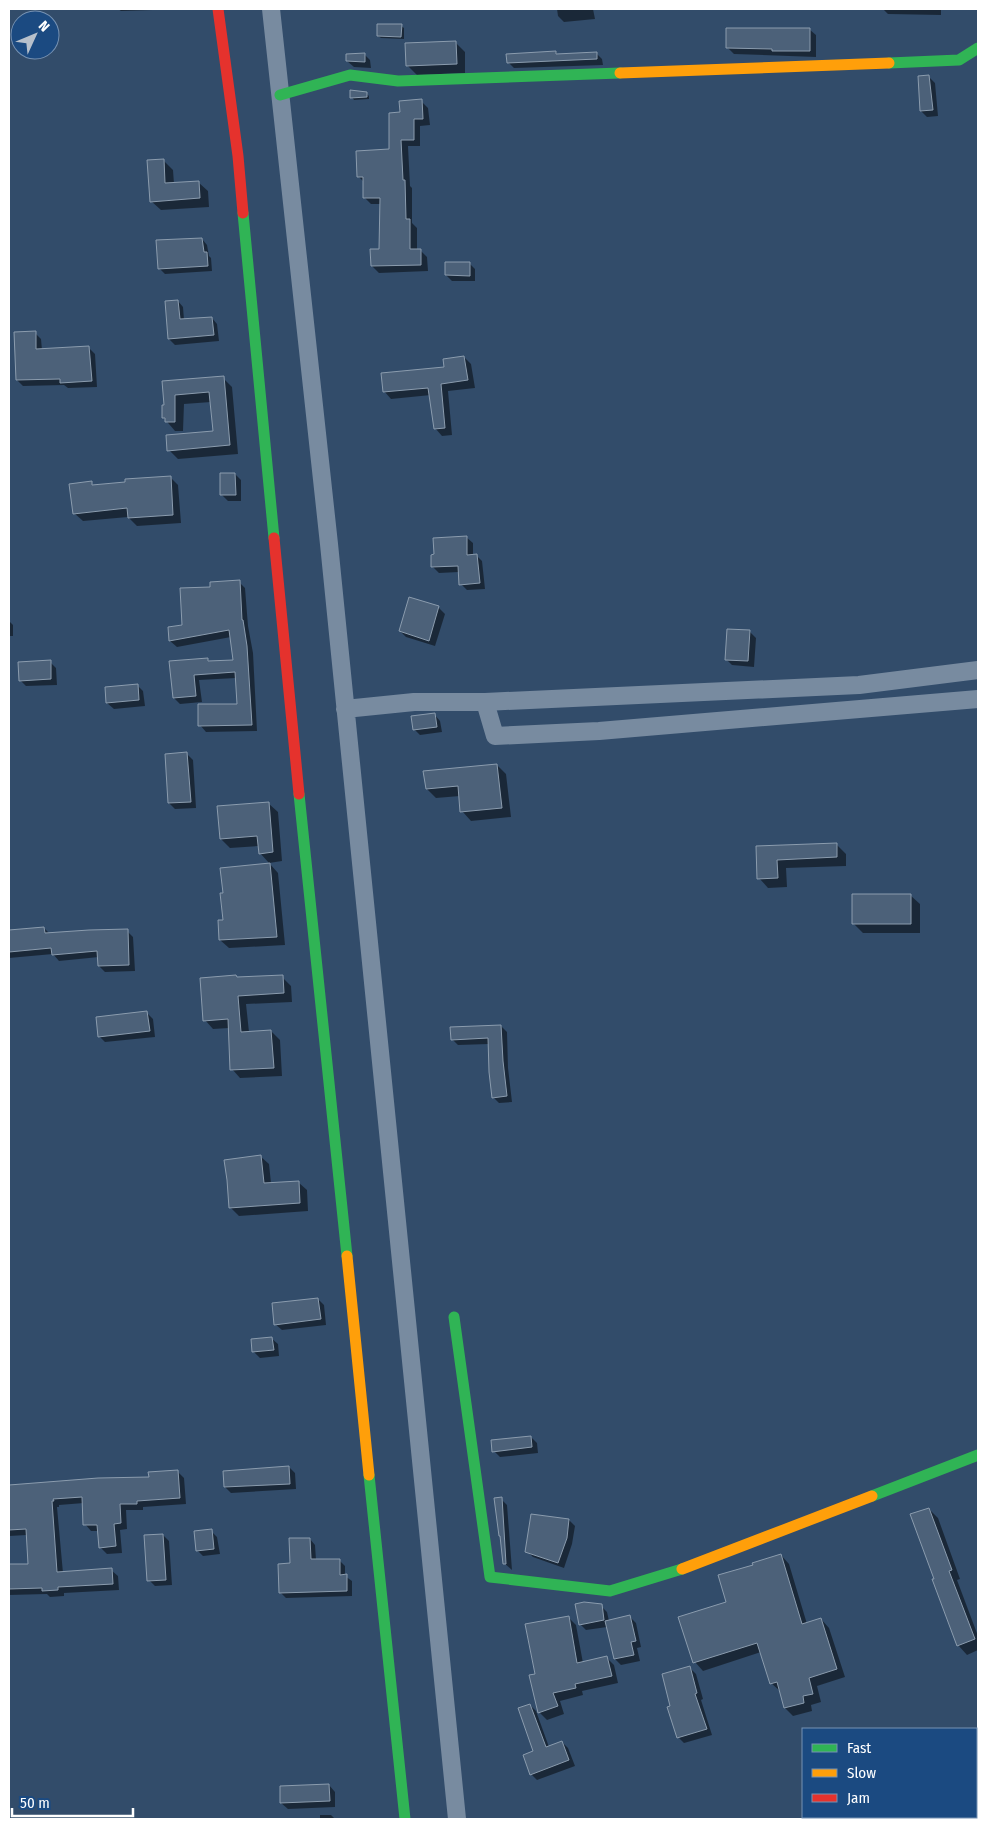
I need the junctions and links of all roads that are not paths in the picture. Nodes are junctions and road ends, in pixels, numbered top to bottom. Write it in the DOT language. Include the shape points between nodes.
graph roads {
  1 [pos="218,9"];
  2 [pos="271,9"];
  3 [pos="978,48"];
  4 [pos="280,95"];
  5 [pos="978,670"];
  6 [pos="978,699"];
  7 [pos="485,702"];
  8 [pos="345,709"];
  9 [pos="454,1317"];
  10 [pos="978,1455"];
  11 [pos="405,1819"];
  12 [pos="457,1819"];
  1 -- 11 [label="street" via="238,156 291,720"];
  2 -- 4 [label="street"];
  3 -- 4 [label="street" via="959,60 398,81 350,75"];
  4 -- 8 [label="street"];
  5 -- 7 [label="street" via="859,685"];
  6 -- 7 [label="street" via="608,730 494,736"];
  7 -- 8 [label="street" via="414,702"];
  8 -- 12 [label="street"];
  9 -- 10 [label="street" via="490,1577 610,1591 690,1567"];
}
